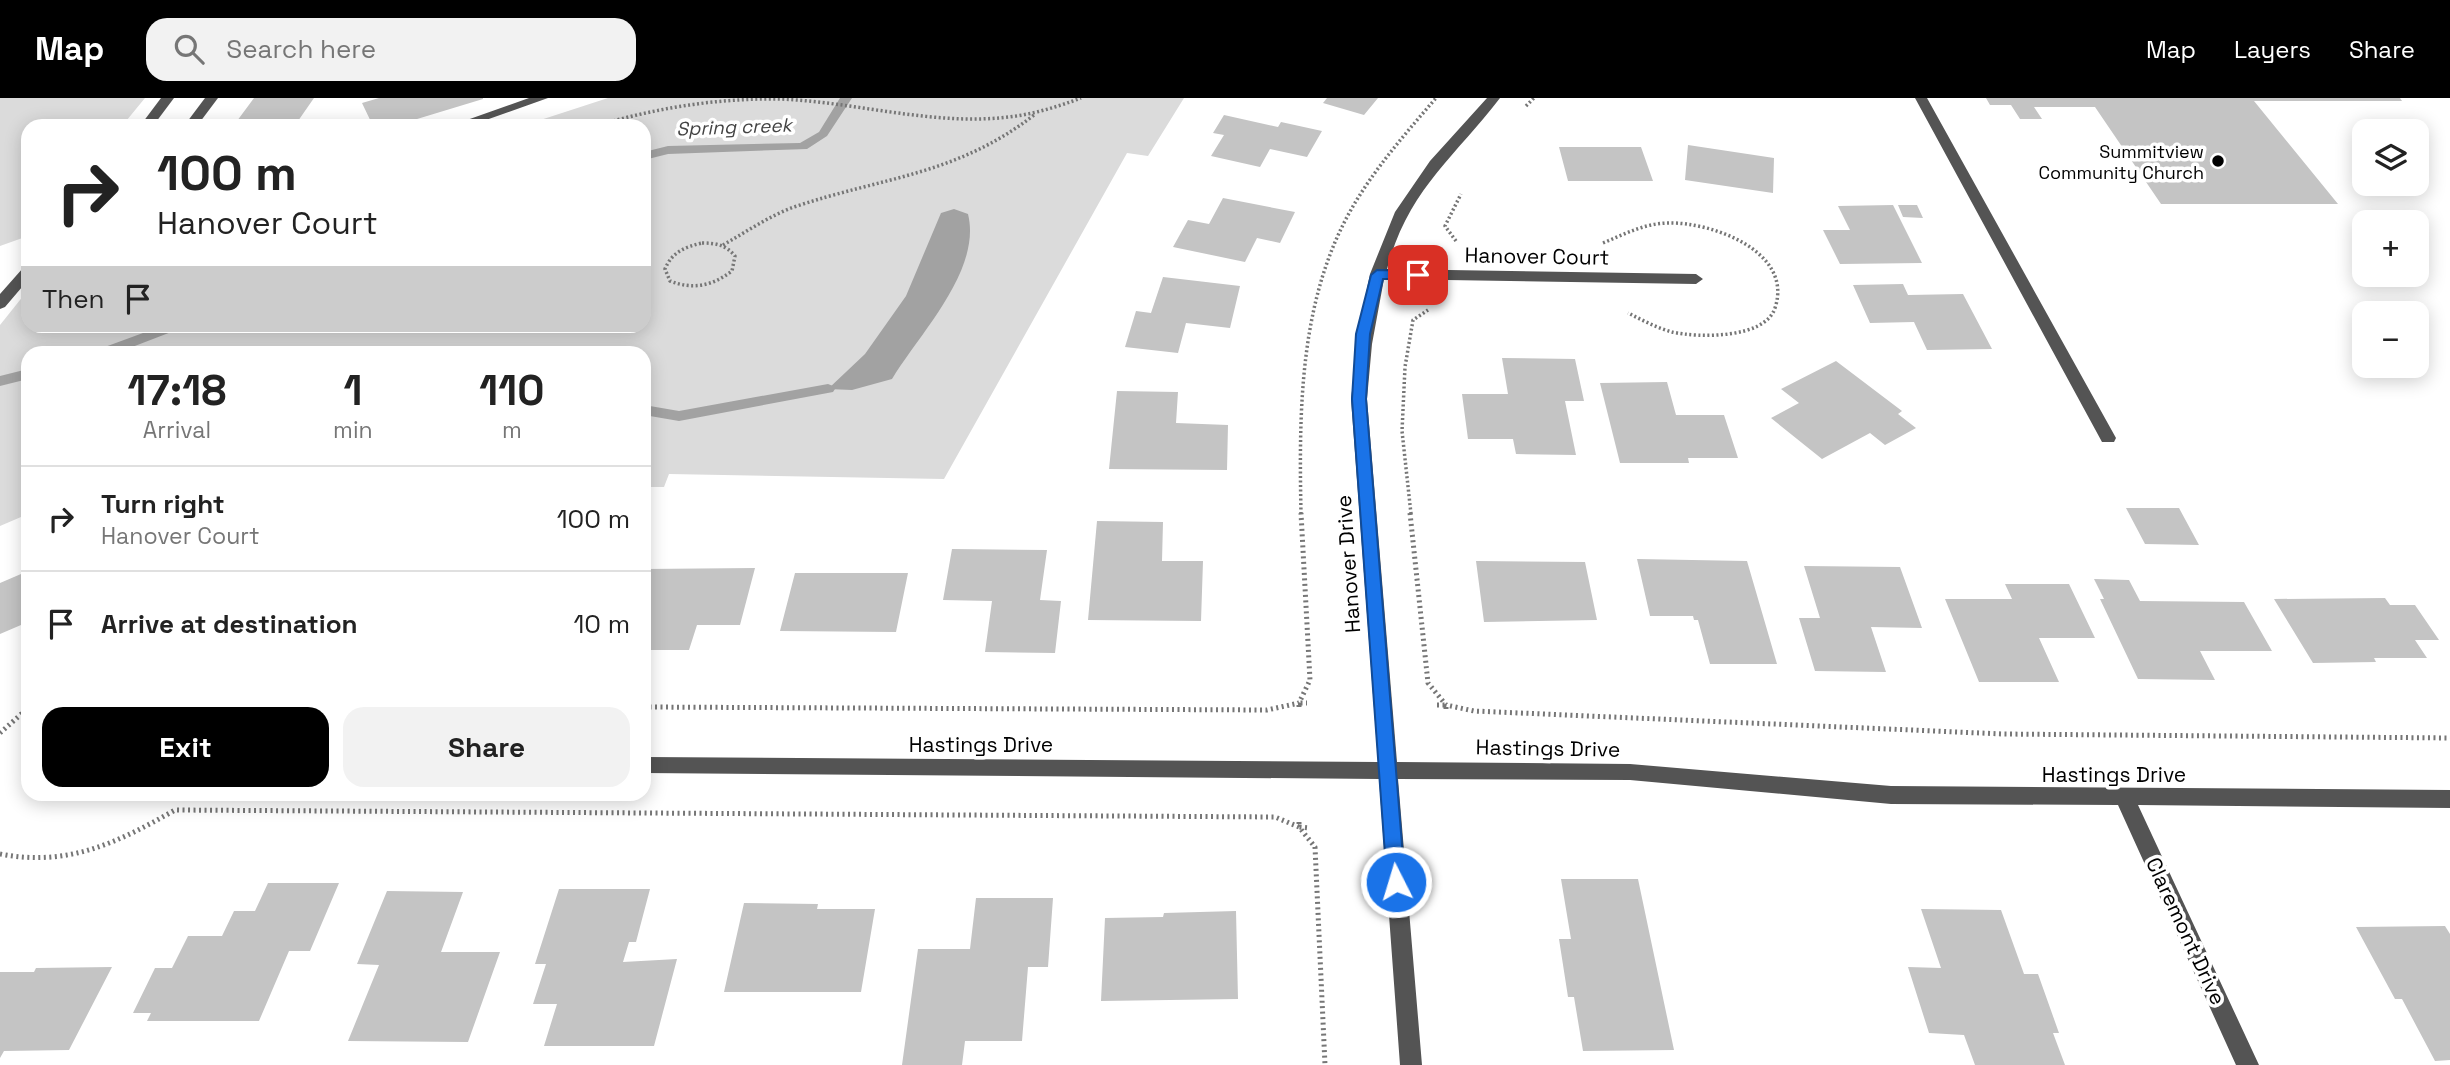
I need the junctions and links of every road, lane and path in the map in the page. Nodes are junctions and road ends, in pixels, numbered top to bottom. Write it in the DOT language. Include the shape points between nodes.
graph roads {
  1 [pos="168,98"];
  2 [pos="212,98"];
  3 [pos="542,98"];
  4 [pos="1081,98"];
  5 [pos="1436,98"];
  6 [pos="1494,98"];
  7 [pos="1534,98"];
  8 [pos="1921,98"];
  9 [pos="1521,112"];
  10 [pos="1034,114"];
  11 [pos="152,119"];
  12 [pos="196,119"];
  13 [pos="478,119"];
  14 [pos="620,119"];
  15 [pos="1468,184"];
  16 [pos="1465,243"];
  17 [pos="723,245"];
  18 [pos="1595,246"];
  19 [pos="1377,275"];
  20 [pos="21,279"];
  21 [pos="1696,279"];
  22 [pos="0,304"];
  23 [pos="1437,306"];
  24 [pos="1619,310"];
  25 [pos="2108,438"];
  26 [pos="1307,703"];
  27 [pos="1299,705"];
  28 [pos="1437,705"];
  29 [pos="651,707"];
  30 [pos="1446,707"];
  31 [pos="21,714"];
  32 [pos="0,733"];
  33 [pos="2450,738"];
  34 [pos="651,765"];
  35 [pos="1387,769"];
  36 [pos="2124,797"];
  37 [pos="2450,799"];
  38 [pos="1299,824"];
  39 [pos="1309,828"];
  40 [pos="0,854"];
  41 [pos="1325,1065"];
  42 [pos="1411,1065"];
  43 [pos="2248,1065"];
  1 -- 11 [label="street"];
  2 -- 12 [label="street"];
  3 -- 13 [label="street"];
  4 -- 10 [label="path"];
  5 -- 27 [label="path" via="1367,182 1332,249 1314,308 1304,376 1299,474 1310,680"];
  6 -- 19 [label="street, Hanover Drive" via="1417,189"];
  7 -- 9 [label="path"];
  8 -- 25 [label="street"];
  10 -- 14 [label="path" via="972,120 780,99 724,98 666,106"];
  10 -- 17 [label="path" via="1018,129 943,167 791,208"];
  15 -- 16 [label="path" via="1445,226 1454,240"];
  17 -- 17 [label="path" via="731,249 736,263 713,283 689,287 666,275 667,262 681,249 702,243"];
  18 -- 24 [label="path" via="1648,224 1695,225 1716,230 1758,253 1776,281 1774,313 1737,333 1677,333"];
  19 -- 21 [label="street, Hanover Court"];
  19 -- 35 [label="street, Hanover Drive" via="1363,334 1359,399"];
  20 -- 22 [label="street"];
  23 -- 30 [label="path" via="1413,320 1402,431 1428,682"];
  26 -- 27 [label="path"];
  27 -- 29 [label="path" via="1267,710"];
  28 -- 30 [label="path"];
  30 -- 33 [label="path" via="2003,734"];
  31 -- 32 [label="path"];
  34 -- 35 [label="street, Hastings Drive"];
  35 -- 36 [label="street, Hastings Drive" via="1630,772 1891,795"];
  35 -- 42 [label="street, Hanover Drive"];
  36 -- 37 [label="street, Hastings Drive"];
  36 -- 43 [label="street, Claremont Drive"];
  38 -- 39 [label="path"];
  38 -- 40 [label="path" via="1275,817 175,810 107,846 73,856 23,860"];
  38 -- 41 [label="path" via="1315,847"];
}
